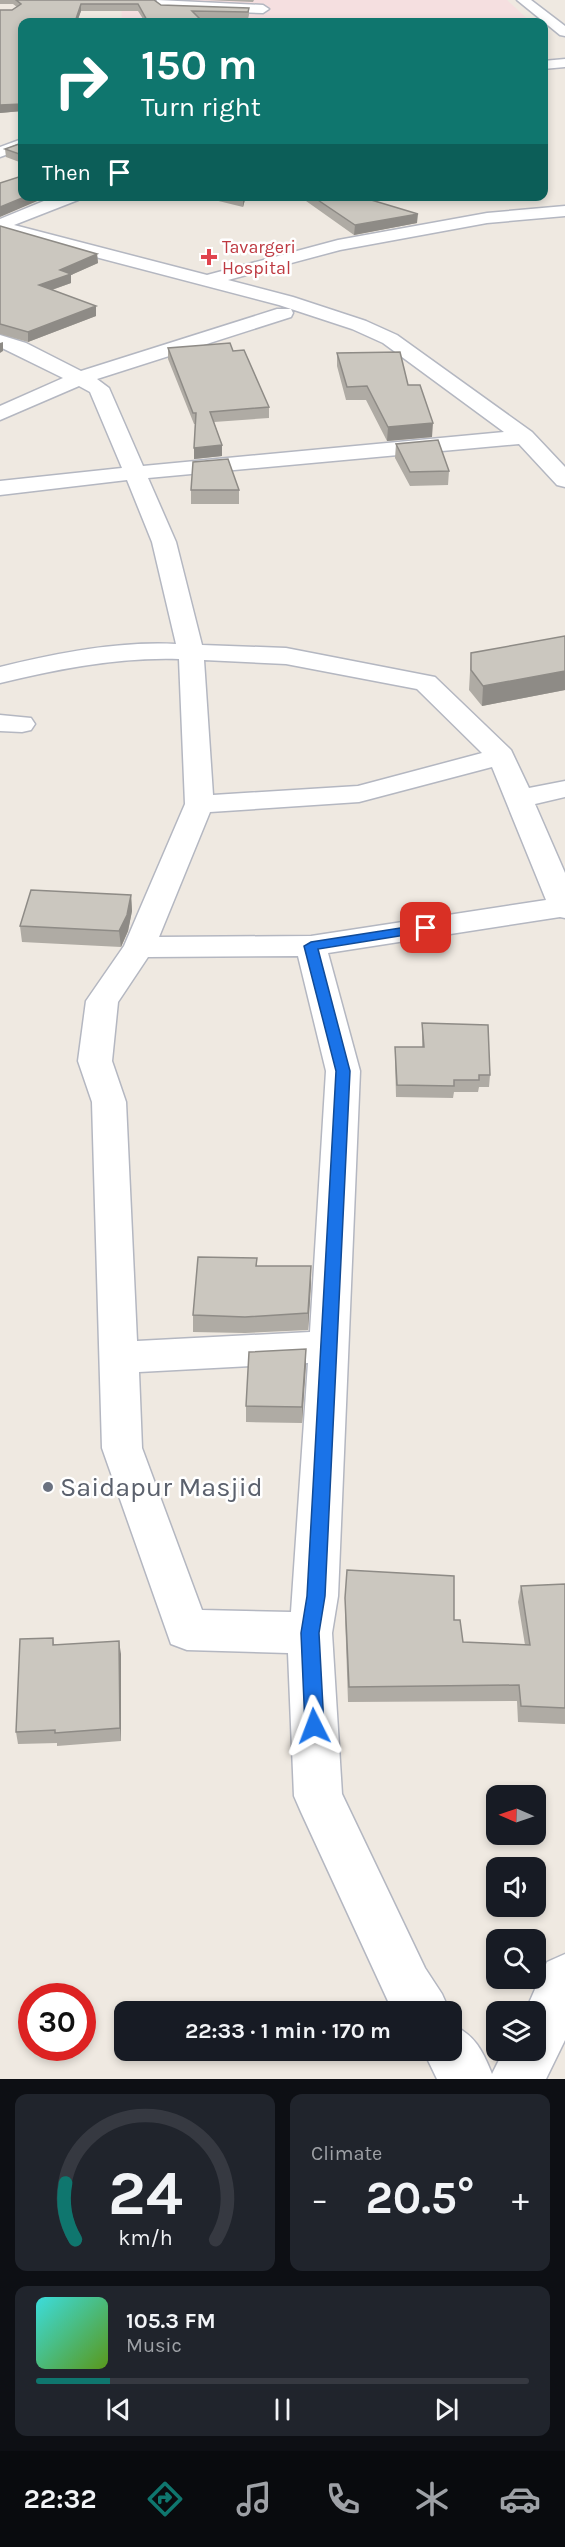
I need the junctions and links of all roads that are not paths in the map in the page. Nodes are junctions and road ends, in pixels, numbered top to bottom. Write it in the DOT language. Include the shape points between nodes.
graph roads {
  1 [pos="163,0"];
  2 [pos="527,4"];
  3 [pos="554,6"];
  4 [pos="263,9"];
  5 [pos="541,18"];
  6 [pos="548,24"];
  7 [pos="561,37"];
  8 [pos="565,63"];
  9 [pos="548,65"];
  10 [pos="18,145"];
  11 [pos="0,152"];
  12 [pos="60,201"];
  13 [pos="565,211"];
  14 [pos="417,216"];
  15 [pos="450,225"];
  16 [pos="0,226"];
  17 [pos="207,280"];
  18 [pos="284,314"];
  19 [pos="1,341"];
  20 [pos="80,378"];
  21 [pos="0,414"];
  22 [pos="524,437"];
  23 [pos="134,473"];
  24 [pos="565,480"];
  25 [pos="0,488"];
  26 [pos="191,652"];
  27 [pos="0,675"];
  28 [pos="501,756"];
  29 [pos="565,789"];
  30 [pos="519,799"];
  31 [pos="198,804"];
  32 [pos="565,908"];
  33 [pos="311,946"];
  34 [pos="139,947"];
  35 [pos="329,1346"];
  36 [pos="119,1358"];
  37 [pos="310,1633"];
  38 [pos="565,1980"];
  39 [pos="417,2001"];
  40 [pos="546,2023"];
  41 [pos="456,2061"];
  42 [pos="527,2061"];
  43 [pos="468,2079"];
  44 [pos="517,2079"];
  1 -- 4 [label="street" via="161,5"];
  2 -- 3 [label="street"];
  2 -- 5 [label="street"];
  6 -- 7 [label="street"];
  8 -- 9 [label="street"];
  10 -- 11 [label="street"];
  12 -- 16 [label="street"];
  13 -- 15 [label="street"];
  14 -- 15 [label="street"];
  15 -- 17 [label="street" via="338,245"];
  16 -- 17 [label="street"];
  17 -- 22 [label="street" via="286,301 390,339"];
  18 -- 20 [label="street"];
  19 -- 20 [label="street"];
  20 -- 21 [label="street"];
  20 -- 23 [label="street" via="99,388"];
  22 -- 23 [label="street"];
  22 -- 24 [label="street"];
  23 -- 25 [label="street"];
  23 -- 26 [label="street" via="164,542"];
  26 -- 27 [label="street" via="142,650"];
  26 -- 28 [label="street" via="286,656 426,683"];
  26 -- 31 [label="street"];
  28 -- 30 [label="street"];
  28 -- 31 [label="street" via="359,794"];
  29 -- 30 [label="street"];
  30 -- 32 [label="street"];
  31 -- 34 [label="street"];
  32 -- 33 [label="street"];
  33 -- 34 [label="street"];
  33 -- 35 [label="street" via="343,1071"];
  34 -- 36 [label="street" via="102,1001 95,1060 109,1102"];
  35 -- 36 [label="street"];
  35 -- 37 [label="street" via="316,1596"];
  36 -- 37 [label="street" via="122,1448 187,1630"];
  37 -- 39 [label="street" via="318,1796"];
  38 -- 40 [label="street"];
  41 -- 43 [label="street"];
  42 -- 44 [label="street"];
}
